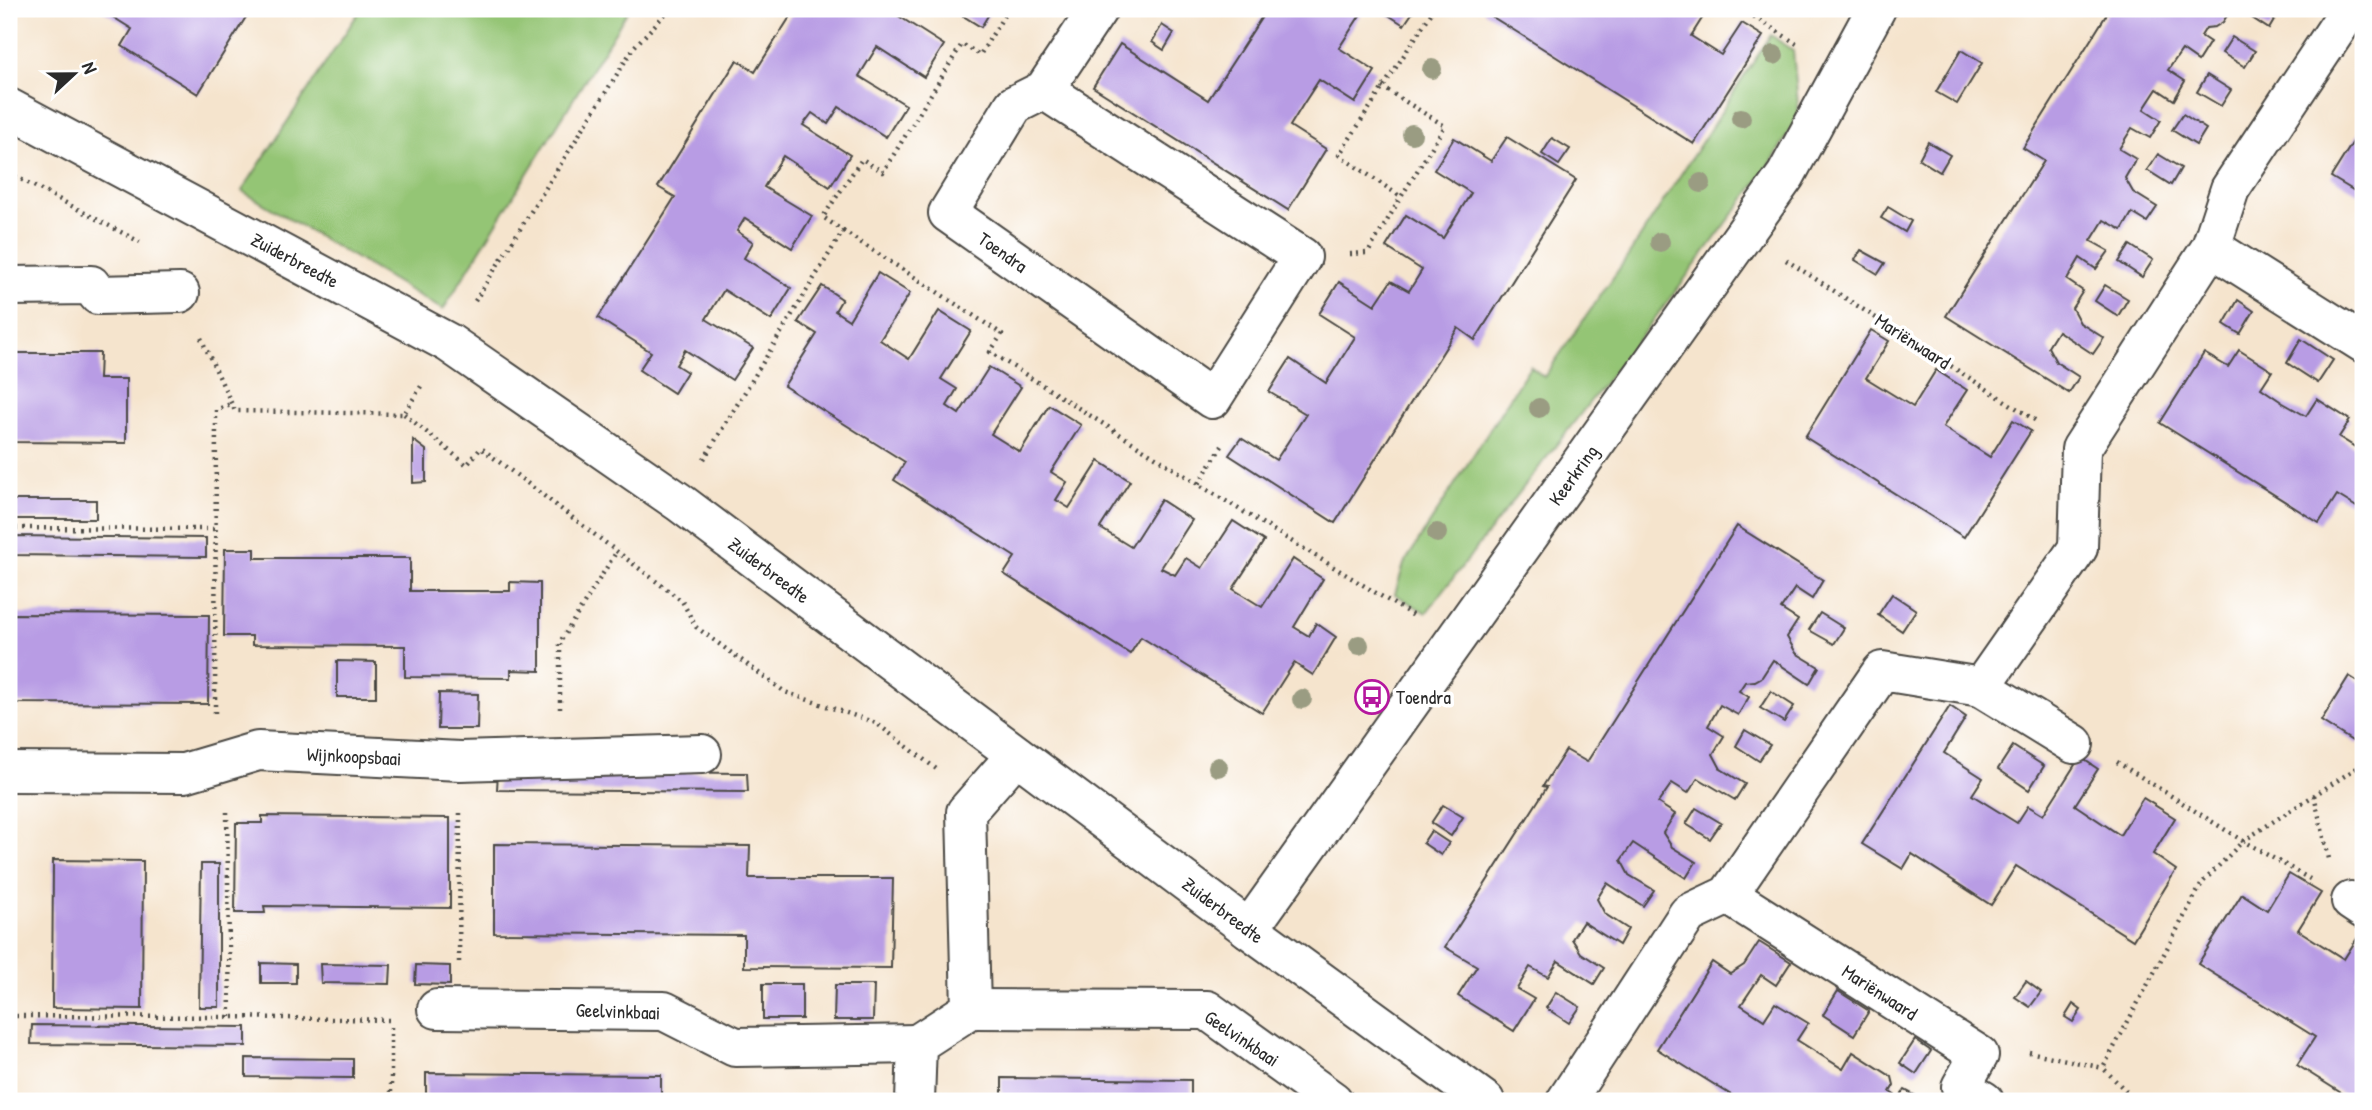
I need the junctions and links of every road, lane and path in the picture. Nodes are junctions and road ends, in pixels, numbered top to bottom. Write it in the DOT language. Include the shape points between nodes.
graph roads {
  1 [pos="670,9"];
  2 [pos="1009,9"];
  3 [pos="1098,9"];
  4 [pos="1434,9"];
  5 [pos="1742,9"];
  6 [pos="1876,9"];
  7 [pos="2350,9"];
  8 [pos="1842,72"];
  9 [pos="1382,87"];
  10 [pos="1044,90"];
  11 [pos="9,108"];
  12 [pos="9,173"];
  13 [pos="1401,197"];
  14 [pos="843,231"];
  15 [pos="1744,233"];
  16 [pos="2211,247"];
  17 [pos="1302,257"];
  18 [pos="9,286"];
  19 [pos="180,293"];
  20 [pos="449,343"];
  21 [pos="2363,344"];
  22 [pos="1212,399"];
  23 [pos="233,403"];
  24 [pos="404,414"];
  25 [pos="2081,449"];
  26 [pos="1198,484"];
  27 [pos="679,502"];
  28 [pos="9,528"];
  29 [pos="217,529"];
  30 [pos="617,551"];
  31 [pos="1454,642"];
  32 [pos="1981,687"];
  33 [pos="2074,744"];
  34 [pos="702,754"];
  35 [pos="1016,755"];
  36 [pos="559,758"];
  37 [pos="221,761"];
  38 [pos="460,761"];
  39 [pos="2363,764"];
  40 [pos="9,772"];
  41 [pos="2314,796"];
  42 [pos="977,800"];
  43 [pos="2243,841"];
  44 [pos="1728,895"];
  45 [pos="2351,902"];
  46 [pos="1249,929"];
  47 [pos="448,1009"];
  48 [pos="971,1009"];
  49 [pos="9,1016"];
  50 [pos="230,1017"];
  51 [pos="917,1044"];
  52 [pos="1979,1055"];
  53 [pos="2103,1068"];
  54 [pos="391,1101"];
  55 [pos="915,1101"];
  56 [pos="1333,1101"];
  57 [pos="1485,1101"];
  58 [pos="1566,1101"];
  59 [pos="1983,1101"];
  60 [pos="2136,1101"];
  1 -- 20 [label="path" via="634,47"];
  2 -- 14 [label="path" via="980,55 962,44 883,172 862,159 823,217"];
  3 -- 10 [label="street, Toendra"];
  4 -- 9 [label="path"];
  5 -- 8 [label="path"];
  6 -- 8 [label="street, Keerkring"];
  7 -- 16 [label="street" via="2230,189"];
  8 -- 15 [label="street, Keerkring" via="1786,175"];
  9 -- 13 [label="path" via="1339,155"];
  9 -- 13 [label="path" via="1445,126"];
  10 -- 17 [label="street"];
  10 -- 22 [label="street, Toendra" via="1014,105 947,213"];
  11 -- 20 [label="street, Zuiderbreedte"];
  12 -- 19 [label="path" via="159,252"];
  13 -- 17 [label="path" via="1368,253"];
  14 -- 26 [label="path" via="1002,334 990,352"];
  14 -- 27 [label="path"];
  15 -- 25 [label="path, Mariënwaard"];
  15 -- 31 [label="street, Keerkring"];
  16 -- 21 [label="street"];
  16 -- 25 [label="street"];
  17 -- 22 [label="street"];
  18 -- 19 [label="street" via="91,285 98,295"];
  19 -- 23 [label="path"];
  20 -- 24 [label="path"];
  20 -- 27 [label="street, Zuiderbreedte"];
  22 -- 26 [label="path" via="1240,420"];
  23 -- 24 [label="path" via="236,411"];
  23 -- 29 [label="path" via="216,410"];
  24 -- 30 [label="path" via="467,466 481,448"];
  25 -- 32 [label="street" via="2078,548"];
  26 -- 31 [label="path"];
  27 -- 35 [label="street, Zuiderbreedte"];
  28 -- 29 [label="path"];
  29 -- 37 [label="path" via="215,725"];
  30 -- 36 [label="path" via="560,642"];
  30 -- 42 [label="path" via="682,601 696,626 785,692 876,723"];
  31 -- 46 [label="street, Keerkring"];
  32 -- 33 [label="street"];
  32 -- 44 [label="street" via="1882,671"];
  33 -- 43 [label="path" via="2116,762"];
  34 -- 36 [label="street, Wijnkoopsbaai"];
  35 -- 42 [label="street"];
  35 -- 46 [label="street, Zuiderbreedte"];
  36 -- 38 [label="street, Wijnkoopsbaai"];
  37 -- 38 [label="street, Wijnkoopsbaai" via="258,751"];
  37 -- 40 [label="street, Wijnkoopsbaai" via="184,773"];
  37 -- 50 [label="path" via="227,805"];
  38 -- 47 [label="path"];
  39 -- 41 [label="path"];
  41 -- 43 [label="path"];
  41 -- 45 [label="path"];
  42 -- 48 [label="street" via="967,812"];
  43 -- 45 [label="path"];
  43 -- 53 [label="path" via="2202,883"];
  44 -- 52 [label="street, Mariënwaard"];
  44 -- 58 [label="street" via="1688,914"];
  46 -- 57 [label="street, Zuiderbreedte"];
  47 -- 51 [label="street, Geelvinkbaai" via="664,1011 735,1046"];
  48 -- 51 [label="street"];
  48 -- 56 [label="street, Geelvinkbaai" via="1207,1010"];
  49 -- 50 [label="path"];
  50 -- 54 [label="path" via="391,1020"];
  51 -- 55 [label="street"];
  52 -- 53 [label="path" via="2017,1050"];
  52 -- 59 [label="street" via="1961,1087"];
  53 -- 60 [label="path"];
}
